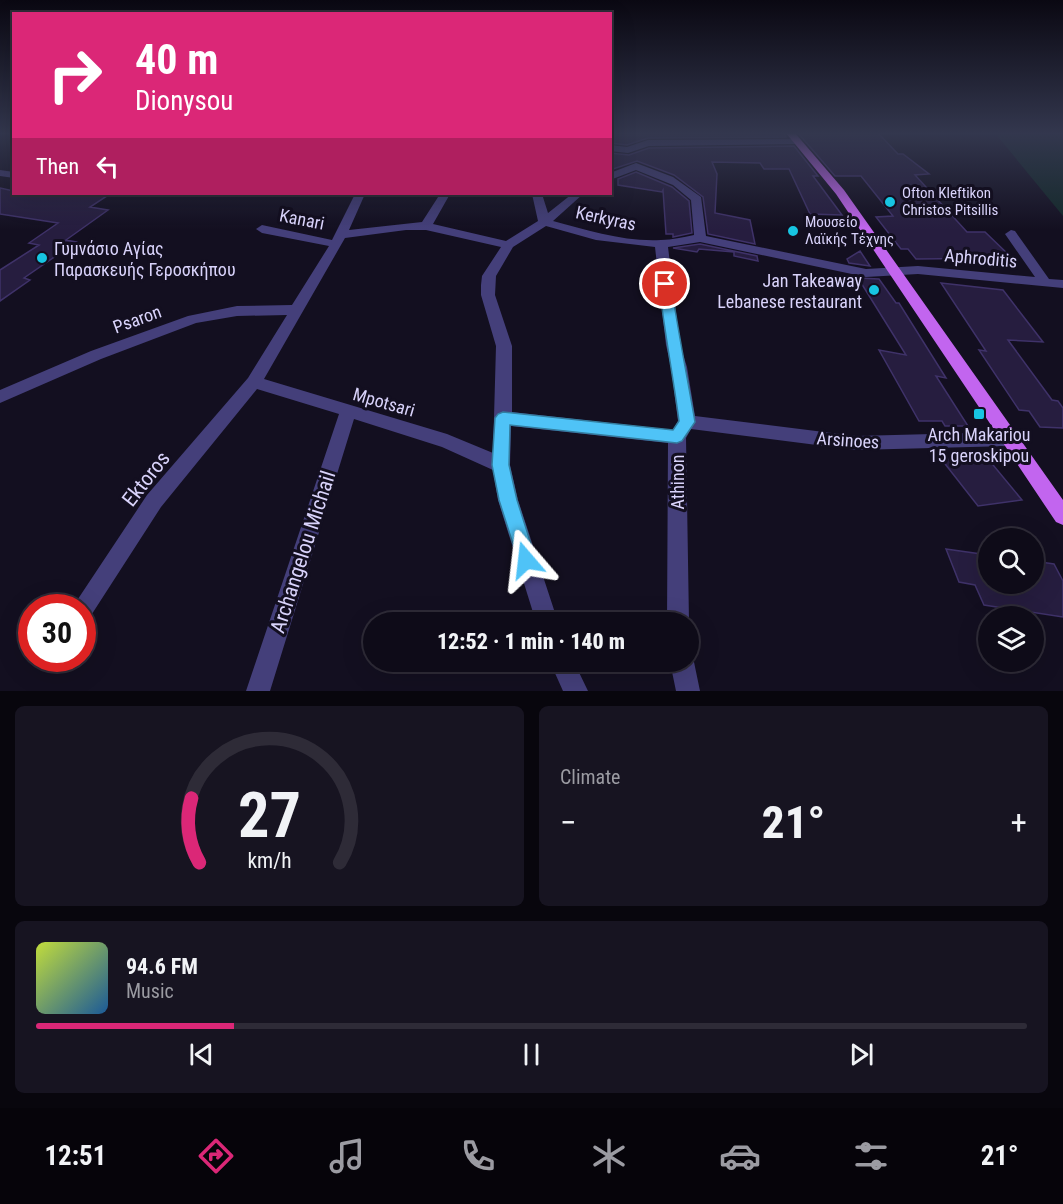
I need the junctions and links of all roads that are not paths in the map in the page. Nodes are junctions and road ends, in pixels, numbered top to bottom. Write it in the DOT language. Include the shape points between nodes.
graph roads {
  1 [pos="818,165"];
  2 [pos="636,166"];
  3 [pos="612,176"];
  4 [pos="360,195"];
  5 [pos="444,195"];
  6 [pos="537,195"];
  7 [pos="577,195"];
  8 [pos="544,222"];
  9 [pos="426,226"];
  10 [pos="262,229"];
  11 [pos="1011,234"];
  12 [pos="699,238"];
  13 [pos="338,239"];
  14 [pos="661,244"];
  15 [pos="508,245"];
  16 [pos="896,272"];
  17 [pos="1045,282"];
  18 [pos="1063,284"];
  19 [pos="296,310"];
  20 [pos="254,382"];
  21 [pos="0,397"];
  22 [pos="348,412"];
  23 [pos="503,418"];
  24 [pos="687,422"];
  25 [pos="677,437"];
  26 [pos="1009,439"];
  27 [pos="501,465"];
  28 [pos="1063,516"];
  29 [pos="92,594"];
  30 [pos="545,612"];
  31 [pos="678,612"];
  32 [pos="567,672"];
  33 [pos="684,672"];
  34 [pos="258,691"];
  35 [pos="576,691"];
  36 [pos="688,691"];
  1 -- 16 [label="main road"];
  2 -- 3 [label="street"];
  2 -- 12 [label="street" via="665,176 697,199"];
  4 -- 13 [label="street, Ektoros"];
  5 -- 9 [label="street"];
  6 -- 8 [label="street"];
  7 -- 8 [label="street"];
  8 -- 14 [label="street, Kerkyras" via="617,240"];
  8 -- 15 [label="street"];
  9 -- 13 [label="street, Kanari" via="405,226"];
  9 -- 15 [label="street, Kanari"];
  10 -- 13 [label="street, Kanari"];
  11 -- 17 [label="street"];
  12 -- 14 [label="street"];
  12 -- 16 [label="street, Aphroditis" via="866,273"];
  13 -- 19 [label="street, Ektoros"];
  14 -- 24 [label="street"];
  15 -- 23 [label="street" via="489,276 488,285 504,346"];
  16 -- 17 [label="street, Aphroditis" via="918,270"];
  16 -- 26 [label="main road"];
  17 -- 18 [label="street, Aphroditis"];
  19 -- 20 [label="street, Ektoros"];
  19 -- 21 [label="street, Psaron" via="237,311 193,319"];
  20 -- 22 [label="street, Mpotsari"];
  20 -- 29 [label="street, Ektoros" via="154,501"];
  22 -- 27 [label="street, Mpotsari" via="447,441"];
  22 -- 34 [label="street, Archangelou Michail"];
  23 -- 25 [label="street"];
  23 -- 27 [label="street"];
  24 -- 25 [label="street, Athinon"];
  24 -- 26 [label="street, Arsinoes" via="856,443"];
  25 -- 31 [label="street, Athinon"];
  26 -- 28 [label="main road"];
  27 -- 30 [label="street" via="508,500"];
  32 -- 35 [label="street"];
  33 -- 36 [label="street"];
}
